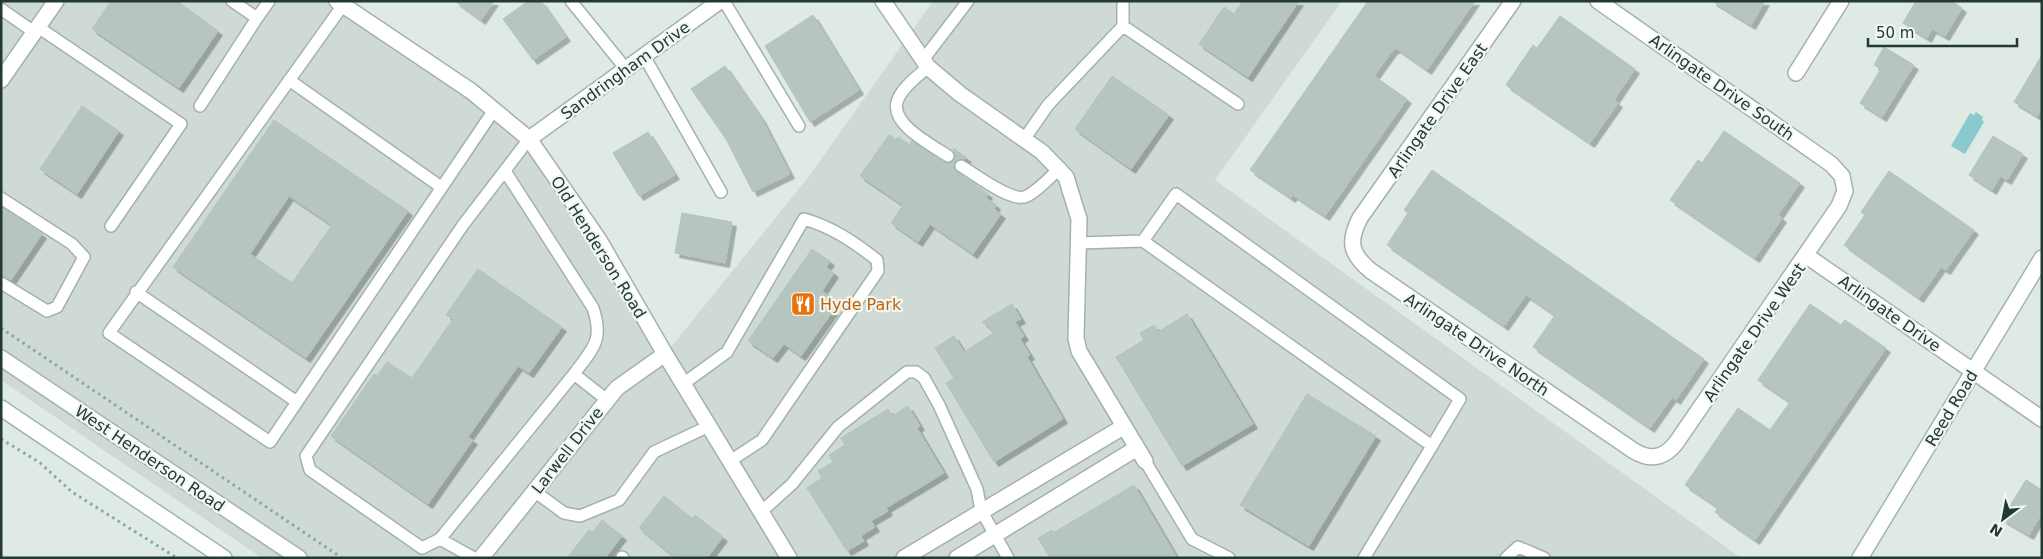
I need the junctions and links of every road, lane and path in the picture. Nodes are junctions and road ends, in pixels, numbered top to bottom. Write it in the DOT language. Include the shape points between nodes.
graph roads {
  1 [pos="56,1"];
  2 [pos="232,1"];
  3 [pos="268,1"];
  4 [pos="571,1"];
  5 [pos="720,1"];
  6 [pos="724,1"];
  7 [pos="883,1"];
  8 [pos="968,1"];
  9 [pos="1124,1"];
  10 [pos="1513,1"];
  11 [pos="1598,1"];
  12 [pos="1841,1"];
  13 [pos="340,3"];
  14 [pos="1,9"];
  15 [pos="257,18"];
  16 [pos="1123,26"];
  17 [pos="36,29"];
  18 [pos="644,56"];
  19 [pos="925,63"];
  20 [pos="626,69"];
  21 [pos="1796,73"];
  22 [pos="2,77"];
  23 [pos="289,80"];
  24 [pos="1238,104"];
  25 [pos="200,106"];
  26 [pos="494,110"];
  27 [pos="799,126"];
  28 [pos="529,138"];
  29 [pos="1025,138"];
  30 [pos="948,156"];
  31 [pos="962,166"];
  32 [pos="1060,168"];
  33 [pos="505,171"];
  34 [pos="1842,176"];
  35 [pos="441,187"];
  36 [pos="721,192"];
  37 [pos="1,198"];
  38 [pos="1360,218"];
  39 [pos="111,226"];
  40 [pos="1143,241"];
  41 [pos="1079,243"];
  42 [pos="1807,256"];
  43 [pos="2042,258"];
  44 [pos="1,283"];
  45 [pos="136,292"];
  46 [pos="1,328"];
  47 [pos="665,354"];
  48 [pos="1,358"];
  49 [pos="1973,371"];
  50 [pos="574,374"];
  51 [pos="683,384"];
  52 [pos="607,400"];
  53 [pos="296,402"];
  54 [pos="1,408"];
  55 [pos="2042,419"];
  56 [pos="709,426"];
  57 [pos="1123,427"];
  58 [pos="1,439"];
  59 [pos="1432,446"];
  60 [pos="1634,451"];
  61 [pos="1141,454"];
  62 [pos="730,461"];
  63 [pos="534,491"];
  64 [pos="981,510"];
  65 [pos="761,512"];
  66 [pos="995,534"];
  67 [pos="440,539"];
  68 [pos="483,556"];
  69 [pos="177,558"];
  70 [pos="224,558"];
  71 [pos="298,558"];
  72 [pos="342,558"];
  73 [pos="789,558"];
  74 [pos="904,558"];
  75 [pos="957,558"];
  76 [pos="1008,558"];
  77 [pos="1229,558"];
  78 [pos="1364,558"];
  79 [pos="1506,558"];
  80 [pos="1544,558"];
  81 [pos="1860,558"];
  1 -- 17 [label="street"];
  2 -- 15 [label="lane"];
  3 -- 15 [label="lane"];
  4 -- 20 [label="lane"];
  5 -- 18 [label="street, Sandringham Drive"];
  6 -- 27 [label="lane"];
  7 -- 19 [label="street"];
  8 -- 19 [label="lane"];
  9 -- 16 [label="lane"];
  10 -- 38 [label="street, Arlingate Drive East"];
  11 -- 34 [label="street, Arlingate Drive South" via="1831,164"];
  12 -- 21 [label="street"];
  13 -- 23 [label="lane"];
  13 -- 26 [label="street, Old Henderson Road"];
  14 -- 17 [label="lane"];
  15 -- 25 [label="lane"];
  16 -- 24 [label="lane"];
  16 -- 29 [label="lane" via="1048,105"];
  17 -- 22 [label="street"];
  17 -- 39 [label="lane" via="181,124"];
  18 -- 20 [label="street, Sandringham Drive"];
  18 -- 36 [label="lane"];
  19 -- 29 [label="street" via="960,94"];
  19 -- 30 [label="lane" via="897,102 898,114 900,122"];
  20 -- 28 [label="street, Sandringham Drive"];
  23 -- 35 [label="lane"];
  23 -- 45 [label="lane"];
  26 -- 28 [label="street, Old Henderson Road"];
  26 -- 35 [label="lane"];
  28 -- 33 [label="lane"];
  28 -- 47 [label="street, Old Henderson Road" via="599,240"];
  29 -- 32 [label="street"];
  31 -- 32 [label="lane" via="1009,196 1020,199 1028,196"];
  32 -- 41 [label="street" via="1078,212"];
  33 -- 50 [label="lane" via="593,308 600,327 594,346"];
  33 -- 67 [label="lane" via="463,225 306,456 310,470 422,548"];
  34 -- 42 [label="street, Arlingate Drive West" via="1845,191 1840,206"];
  35 -- 53 [label="lane"];
  37 -- 44 [label="lane" via="72,244 84,256 57,307 47,311"];
  38 -- 60 [label="street, Arlingate Drive North" via="1353,231 1352,247 1359,261"];
  40 -- 41 [label="lane"];
  40 -- 59 [label="lane"];
  40 -- 59 [label="lane" via="1176,194 1460,399"];
  41 -- 57 [label="street" via="1078,345 1088,369"];
  42 -- 49 [label="street, Arlingate Drive"];
  42 -- 60 [label="street, Arlingate Drive West" via="1668,453 1657,458 1645,457"];
  43 -- 49 [label="street, Reed Road"];
  45 -- 53 [label="lane"];
  45 -- 53 [label="lane" via="109,333 270,442"];
  46 -- 72 [label="path"];
  47 -- 51 [label="street, Old Henderson Road"];
  47 -- 52 [label="street, Larwell Drive" via="617,388"];
  48 -- 71 [label="street, West Henderson Road"];
  49 -- 55 [label="street, Arlingate Drive"];
  49 -- 81 [label="street, Reed Road"];
  50 -- 52 [label="lane"];
  50 -- 67 [label="lane"];
  51 -- 56 [label="street, Old Henderson Road"];
  51 -- 62 [label="lane" via="727,352 804,219 838,232 877,260 878,271 762,440"];
  52 -- 63 [label="street, Larwell Drive"];
  54 -- 70 [label="street"];
  56 -- 62 [label="street, Old Henderson Road"];
  56 -- 63 [label="lane" via="654,452 619,500 580,516 564,513"];
  57 -- 61 [label="street"];
  57 -- 64 [label="street"];
  58 -- 69 [label="path" via="39,462 72,492"];
  59 -- 78 [label="lane"];
  61 -- 66 [label="street"];
  61 -- 77 [label="lane" via="1192,539"];
  62 -- 65 [label="street, Old Henderson Road"];
  63 -- 68 [label="street, Larwell Drive"];
  64 -- 65 [label="lane" via="977,489 939,405 924,378 916,372 907,372 838,427 792,484"];
  64 -- 66 [label="lane"];
  64 -- 74 [label="street"];
  65 -- 73 [label="street, Old Henderson Road"];
  66 -- 75 [label="street"];
  66 -- 76 [label="lane"];
  67 -- 68 [label="lane"];
  79 -- 80 [label="lane" via="1518,547"];
}
